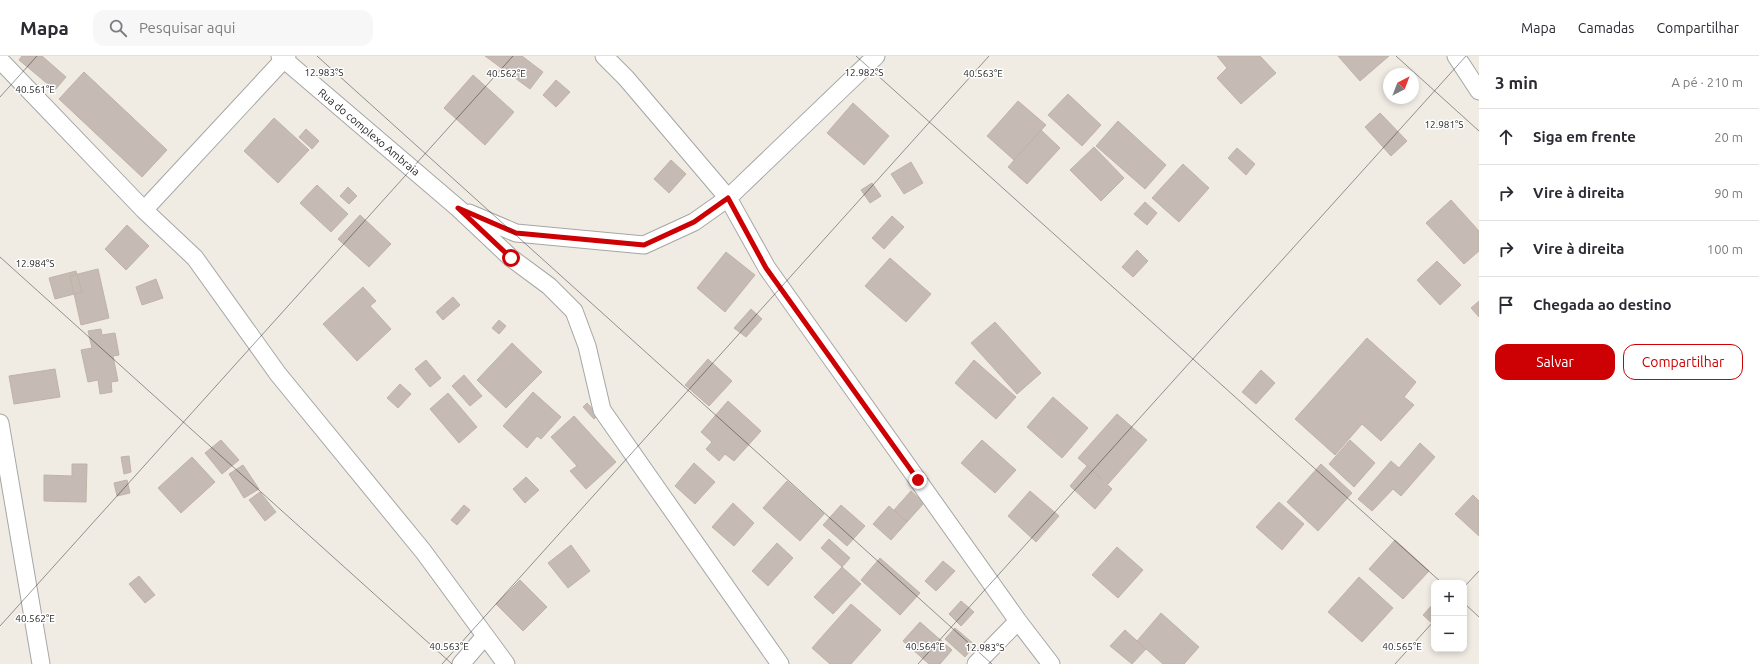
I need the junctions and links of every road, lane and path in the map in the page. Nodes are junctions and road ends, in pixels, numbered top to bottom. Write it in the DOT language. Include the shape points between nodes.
graph roads {
  1 [pos="604,56"];
  2 [pos="876,56"];
  3 [pos="1456,56"];
  4 [pos="283,57"];
  5 [pos="0,60"];
  6 [pos="1479,91"];
  7 [pos="728,198"];
  8 [pos="458,208"];
  9 [pos="144,210"];
  10 [pos="0,423"];
  11 [pos="1018,620"];
  12 [pos="485,636"];
  13 [pos="41,664"];
  14 [pos="461,664"];
  15 [pos="506,664"];
  16 [pos="780,664"];
  17 [pos="976,664"];
  18 [pos="1051,664"];
  1 -- 7 [label="street" via="626,78"];
  2 -- 7 [label="street"];
  3 -- 6 [label="street"];
  4 -- 8 [label="street, Rua do complexo Ambraia"];
  4 -- 9 [label="street"];
  5 -- 9 [label="street"];
  7 -- 8 [label="street" via="694,222 644,245 516,233"];
  7 -- 11 [label="street" via="766,268"];
  8 -- 16 [label="street" via="511,258 549,286 574,311 587,346 602,410"];
  9 -- 12 [label="street" via="194,258 278,374 423,551"];
  10 -- 13 [label="street"];
  11 -- 17 [label="street"];
  11 -- 18 [label="street"];
  12 -- 14 [label="street"];
  12 -- 15 [label="street"];
}
